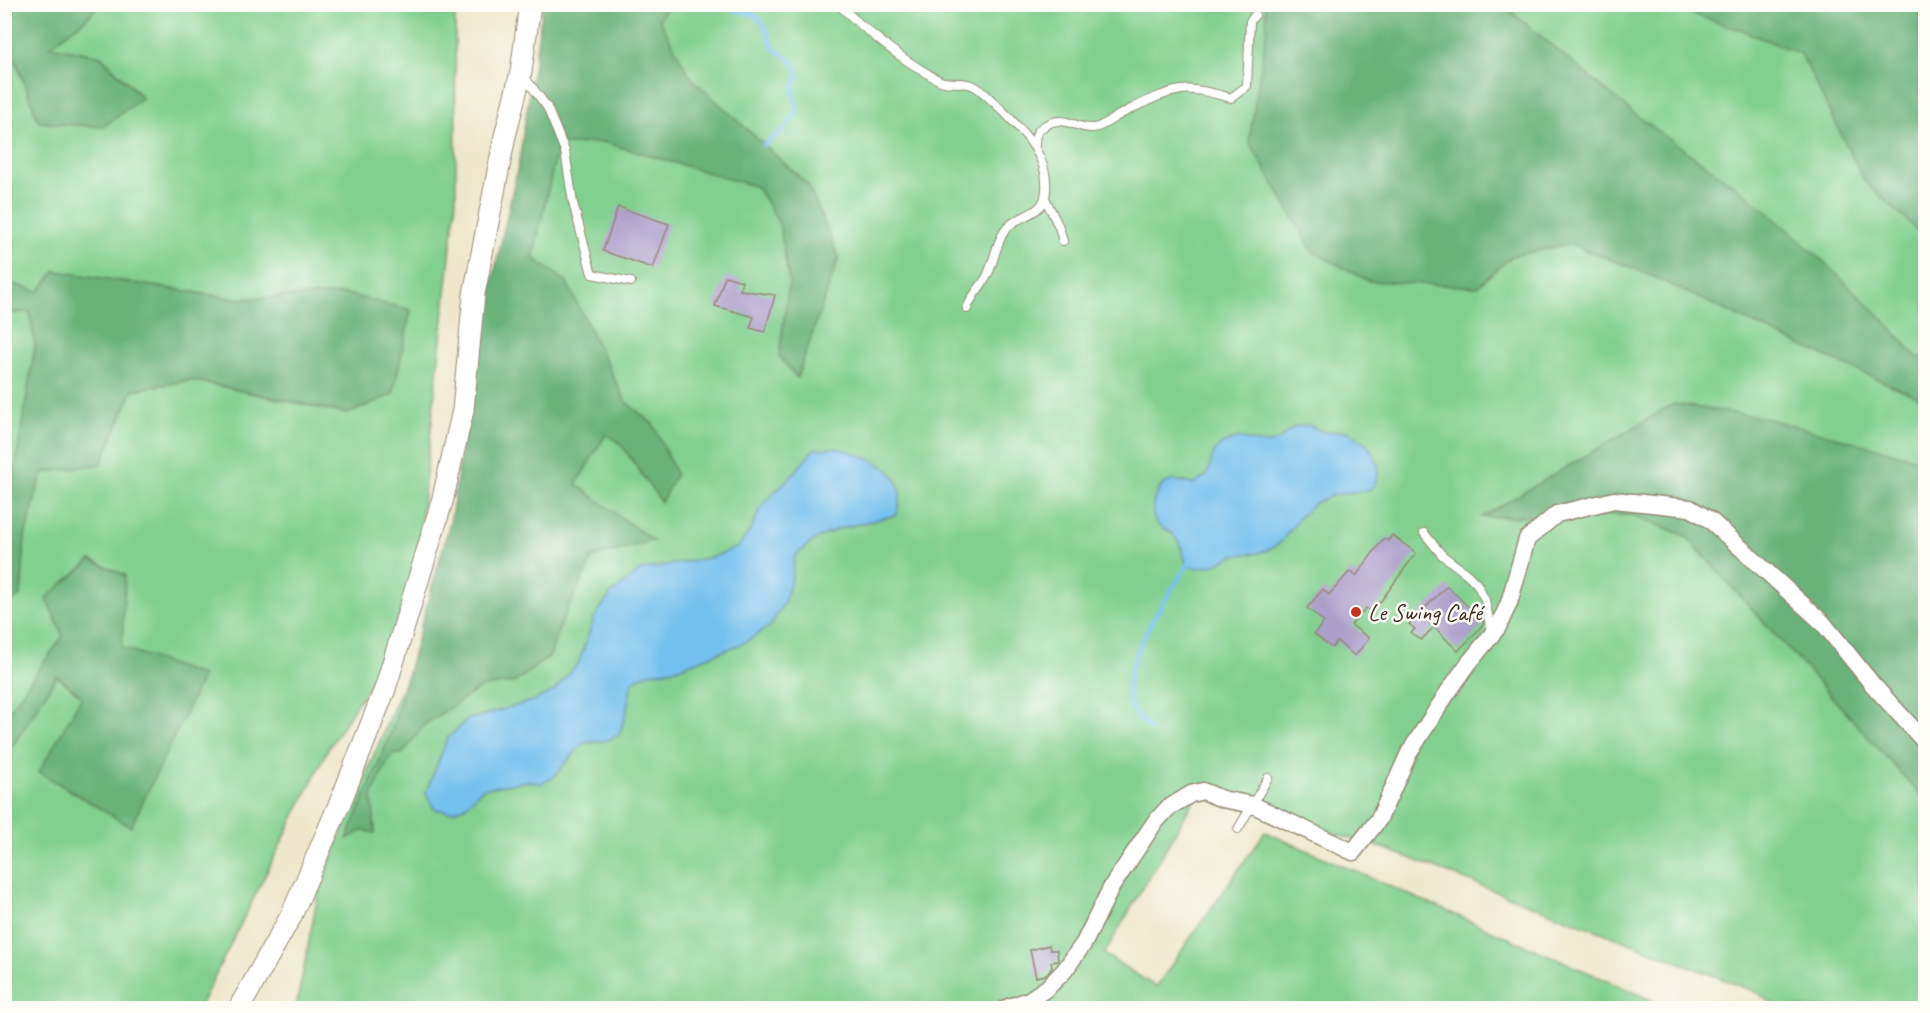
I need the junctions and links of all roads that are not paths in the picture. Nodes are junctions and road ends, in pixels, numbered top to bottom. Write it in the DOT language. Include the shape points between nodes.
graph roads {
  1 [pos="530,4"];
  2 [pos="838,4"];
  3 [pos="1255,15"];
  4 [pos="521,72"];
  5 [pos="1035,148"];
  6 [pos="1045,198"];
  7 [pos="1063,241"];
  8 [pos="631,282"];
  9 [pos="967,309"];
  10 [pos="1424,533"];
  11 [pos="1492,635"];
  12 [pos="1926,743"];
  13 [pos="1268,778"];
  14 [pos="1253,805"];
  15 [pos="1238,829"];
  16 [pos="239,1008"];
  17 [pos="1006,1008"];
  1 -- 4 [label="street"];
  2 -- 5 [label="lane" via="916,67 943,82 974,86 1017,124"];
  3 -- 5 [label="lane" via="1251,21 1247,86 1231,98 1182,90 1149,100 1094,129 1052,121 1035,135"];
  4 -- 8 [label="lane" via="547,107 565,151 573,203 592,274"];
  4 -- 16 [label="street" via="474,294 463,410 439,513 385,689 342,798 291,916"];
  5 -- 6 [label="lane" via="1045,180"];
  6 -- 7 [label="lane"];
  6 -- 9 [label="lane" via="1038,209 1011,224 1004,233 986,279 972,295"];
  10 -- 11 [label="lane" via="1442,555 1477,584 1485,600"];
  11 -- 12 [label="street" via="1509,603 1527,539 1557,514 1614,500 1690,508 1710,520 1823,623"];
  11 -- 14 [label="street" via="1409,753 1379,819 1353,852"];
  13 -- 14 [label="lane"];
  14 -- 15 [label="lane"];
  14 -- 17 [label="street" via="1203,791 1168,808 1112,886 1084,944 1064,971 1029,1000"];
}
